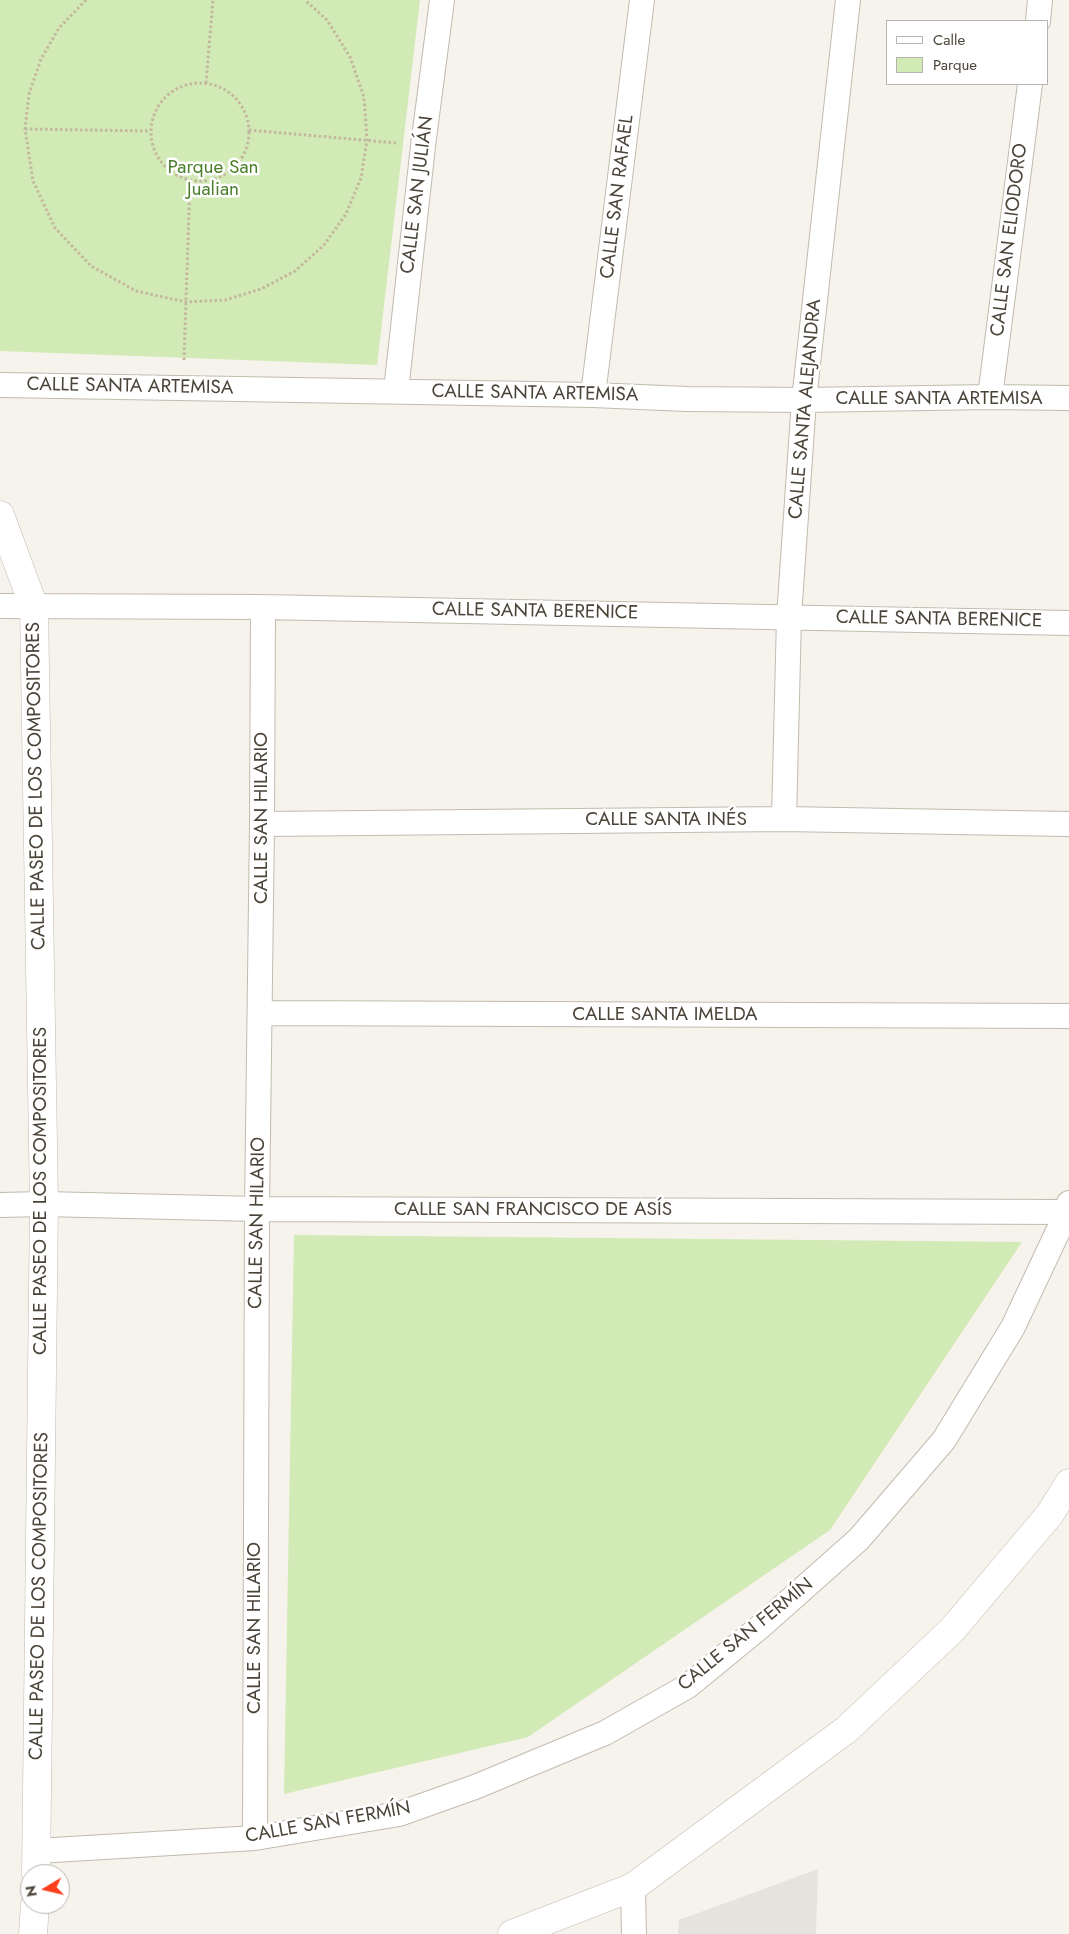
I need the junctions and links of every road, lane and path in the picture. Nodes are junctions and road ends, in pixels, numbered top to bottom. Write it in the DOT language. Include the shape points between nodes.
graph roads {
  1 [pos="86,0"];
  2 [pos="214,0"];
  3 [pos="305,0"];
  4 [pos="442,0"];
  5 [pos="642,0"];
  6 [pos="848,0"];
  7 [pos="1040,0"];
  8 [pos="1038,20"];
  9 [pos="206,83"];
  10 [pos="1030,85"];
  11 [pos="25,129"];
  12 [pos="249,130"];
  13 [pos="150,131"];
  14 [pos="367,140"];
  15 [pos="423,146"];
  16 [pos="190,181"];
  17 [pos="186,302"];
  18 [pos="0,385"];
  19 [pos="182,388"];
  20 [pos="396,391"];
  21 [pos="593,395"];
  22 [pos="990,397"];
  23 [pos="1069,398"];
  24 [pos="804,400"];
  25 [pos="0,515"];
  26 [pos="0,606"];
  27 [pos="34,607"];
  28 [pos="263,607"];
  29 [pos="789,617"];
  30 [pos="1069,623"];
  31 [pos="784,819"];
  32 [pos="262,824"];
  33 [pos="1069,824"];
  34 [pos="260,1013"];
  35 [pos="1069,1016"];
  36 [pos="44,1204"];
  37 [pos="0,1205"];
  38 [pos="1068,1207"];
  39 [pos="257,1209"];
  40 [pos="1069,1483"];
  41 [pos="254,1838"];
  42 [pos="36,1863"];
  43 [pos="633,1887"];
  44 [pos="34,1914"];
  45 [pos="33,1934"];
  46 [pos="512,1934"];
  47 [pos="634,1934"];
  1 -- 11 [label="path" via="59,28 41,59 29,94"];
  2 -- 9 [label="path"];
  3 -- 14 [label="path" via="327,20 350,57 364,97"];
  4 -- 15 [label="street, CALLE SAN JULIÁN"];
  5 -- 21 [label="street, CALLE SAN RAFAEL"];
  6 -- 24 [label="street, CALLE SANTA ALEJANDRA"];
  7 -- 8 [label="street"];
  9 -- 12 [label="path" via="222,88 236,98 246,113"];
  9 -- 13 [label="path" via="190,83 174,89 153,115"];
  10 -- 22 [label="street, CALLE SAN ELIODORO"];
  11 -- 13 [label="path"];
  11 -- 17 [label="path" via="33,181 55,228 90,266 136,291"];
  12 -- 14 [label="path"];
  12 -- 16 [label="path" via="248,145 232,170 205,182"];
  13 -- 16 [label="path" via="157,157 166,168"];
  14 -- 15 [label="path"];
  14 -- 17 [label="path" via="361,178 346,214 324,245 295,271 261,290 225,300"];
  15 -- 20 [label="street, CALLE SAN JULIÁN"];
  16 -- 17 [label="path"];
  17 -- 19 [label="path"];
  18 -- 19 [label="street, CALLE SANTA ARTEMISA"];
  19 -- 20 [label="street, CALLE SANTA ARTEMISA"];
  20 -- 21 [label="street, CALLE SANTA ARTEMISA"];
  21 -- 24 [label="street, CALLE SANTA ARTEMISA"];
  22 -- 23 [label="street, CALLE SANTA ARTEMISA"];
  22 -- 24 [label="street, CALLE SANTA ARTEMISA"];
  24 -- 29 [label="street, CALLE SANTA ALEJANDRA"];
  25 -- 27 [label="street, CALLE PASEO DE LOS COMPOSITORES"];
  26 -- 27 [label="street, CALLE SANTA BERENICE"];
  27 -- 28 [label="street, CALLE SANTA BERENICE"];
  27 -- 36 [label="street, CALLE PASEO DE LOS COMPOSITORES"];
  28 -- 29 [label="street, CALLE SANTA BERENICE"];
  28 -- 32 [label="street, CALLE SAN HILARIO"];
  29 -- 30 [label="street, CALLE SANTA BERENICE"];
  29 -- 31 [label="street, CALLE SANTA ALEJANDRA"];
  31 -- 32 [label="street, CALLE SANTA INÉS"];
  31 -- 33 [label="street, CALLE SANTA INÉS"];
  32 -- 34 [label="street, CALLE SAN HILARIO"];
  34 -- 35 [label="street, CALLE SANTA IMELDA"];
  34 -- 39 [label="street, CALLE SAN HILARIO"];
  36 -- 37 [label="street, CALLE SAN FRANCISCO DE ASÍS"];
  36 -- 39 [label="street, CALLE SAN FRANCISCO DE ASÍS"];
  36 -- 42 [label="street, CALLE PASEO DE LOS COMPOSITORES"];
  38 -- 39 [label="street, CALLE SAN FRANCISCO DE ASÍS"];
  38 -- 41 [label="street, CALLE SAN FERMÍN" via="1013,1327 944,1440 859,1539 688,1686 606,1733 400,1814"];
  39 -- 41 [label="street, CALLE SAN HILARIO"];
  40 -- 43 [label="street" via="1050,1514 952,1630 846,1730"];
  41 -- 42 [label="street, CALLE SAN FERMÍN"];
  43 -- 46 [label="street"];
  43 -- 47 [label="street"];
  44 -- 45 [label="street"];
}
